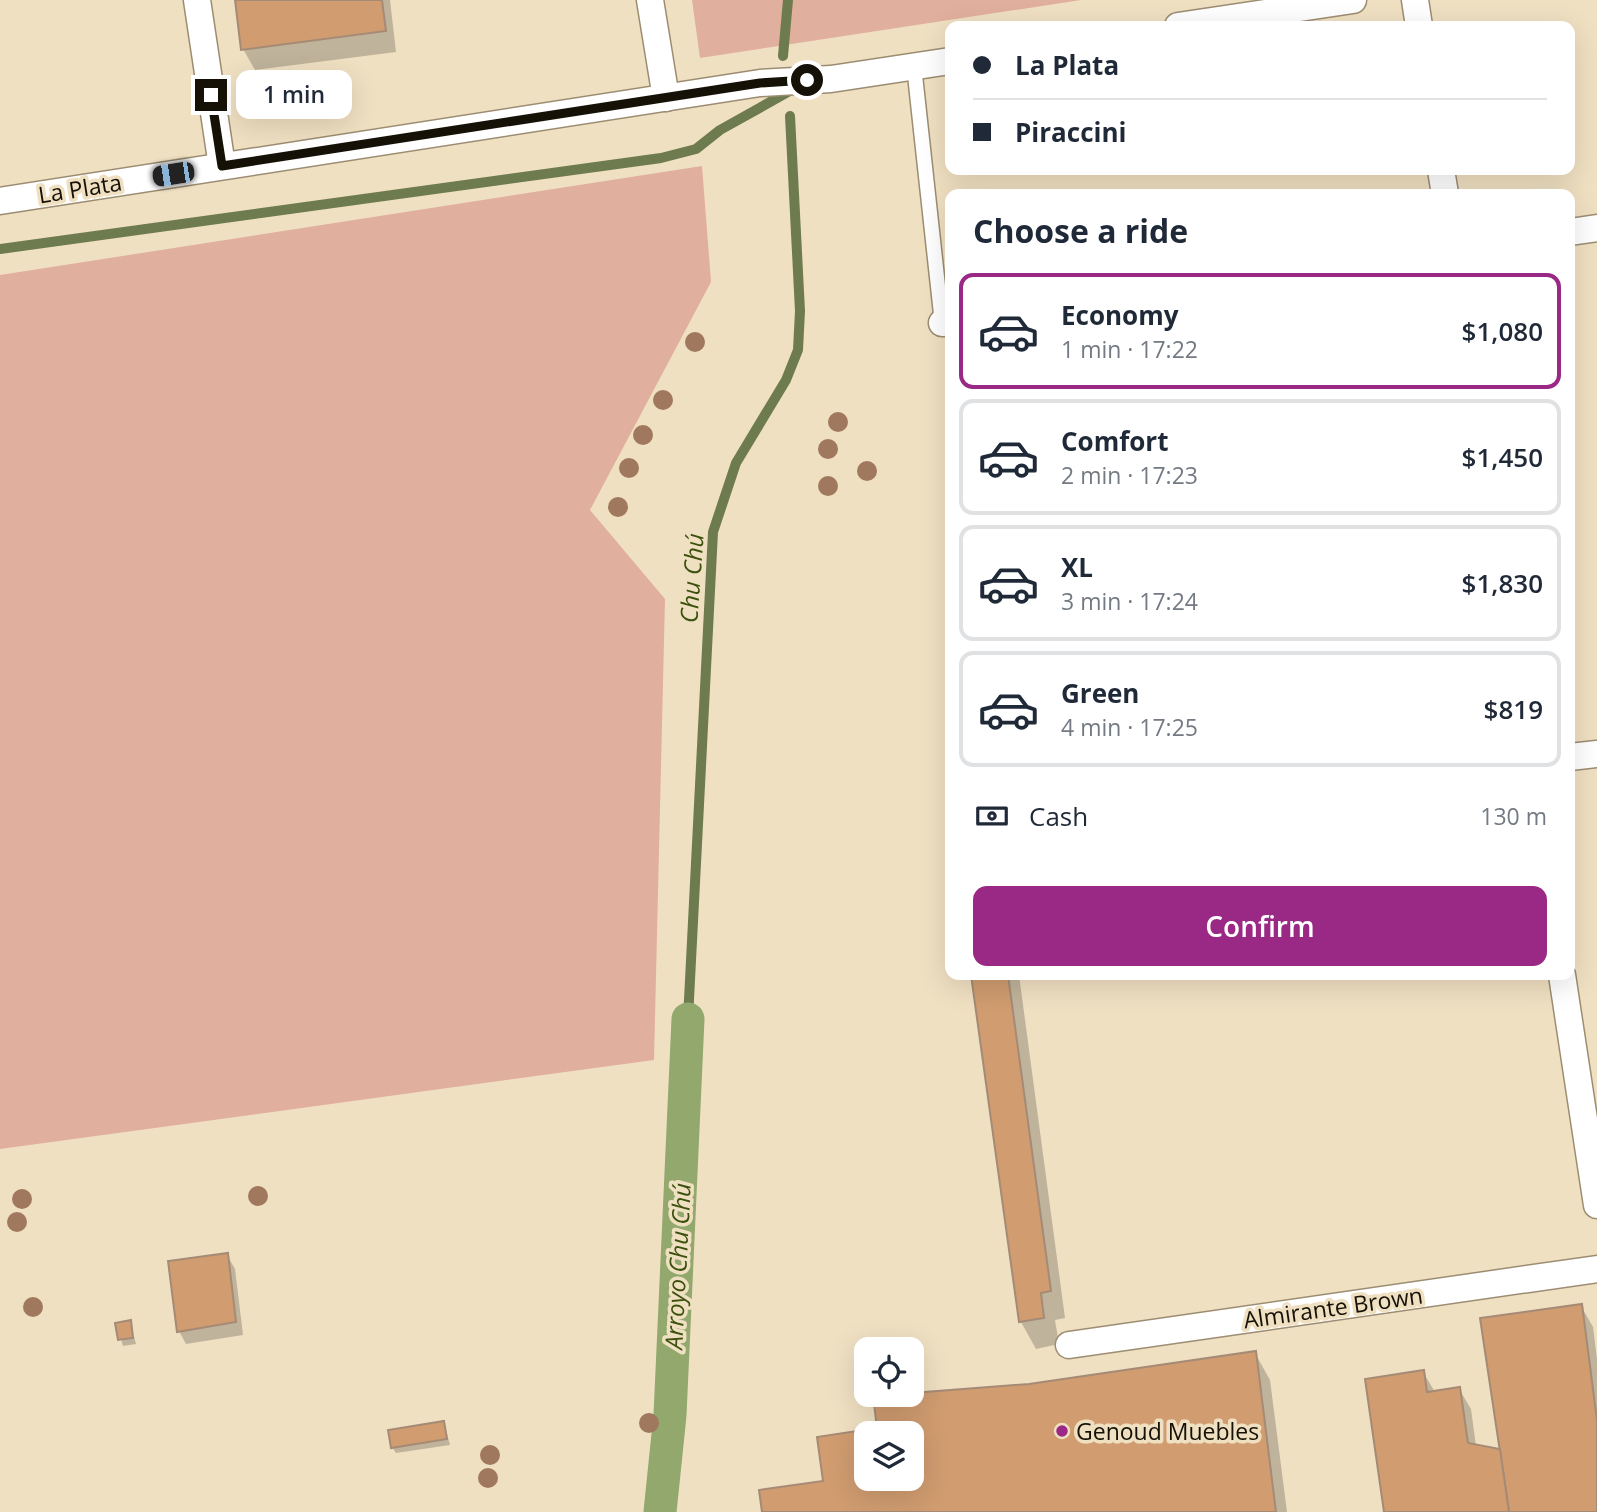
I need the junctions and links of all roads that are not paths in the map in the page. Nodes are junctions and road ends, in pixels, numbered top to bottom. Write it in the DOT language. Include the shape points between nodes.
graph roads {
  1 [pos="197,0"];
  2 [pos="650,0"];
  3 [pos="1353,0"];
  4 [pos="1415,0"];
  5 [pos="1212,21"];
  6 [pos="1418,21"];
  7 [pos="945,62"];
  8 [pos="914,66"];
  9 [pos="666,98"];
  10 [pos="222,166"];
  11 [pos="0,201"];
  12 [pos="1597,228"];
  13 [pos="1575,231"];
  14 [pos="945,315"];
  15 [pos="1597,754"];
  16 [pos="1575,756"];
  17 [pos="1563,980"];
  18 [pos="1597,1205"];
  19 [pos="1597,1269"];
  20 [pos="1069,1345"];
  1 -- 10 [label="street"];
  2 -- 9 [label="street"];
  3 -- 5 [label="street"];
  4 -- 6 [label="street"];
  7 -- 8 [label="street, La Plata"];
  8 -- 9 [label="street, La Plata"];
  8 -- 14 [label="lane"];
  9 -- 10 [label="street, La Plata"];
  10 -- 11 [label="street, La Plata"];
  12 -- 13 [label="street"];
  15 -- 16 [label="street"];
  17 -- 18 [label="street"];
  19 -- 20 [label="street, Almirante Brown"];
}
